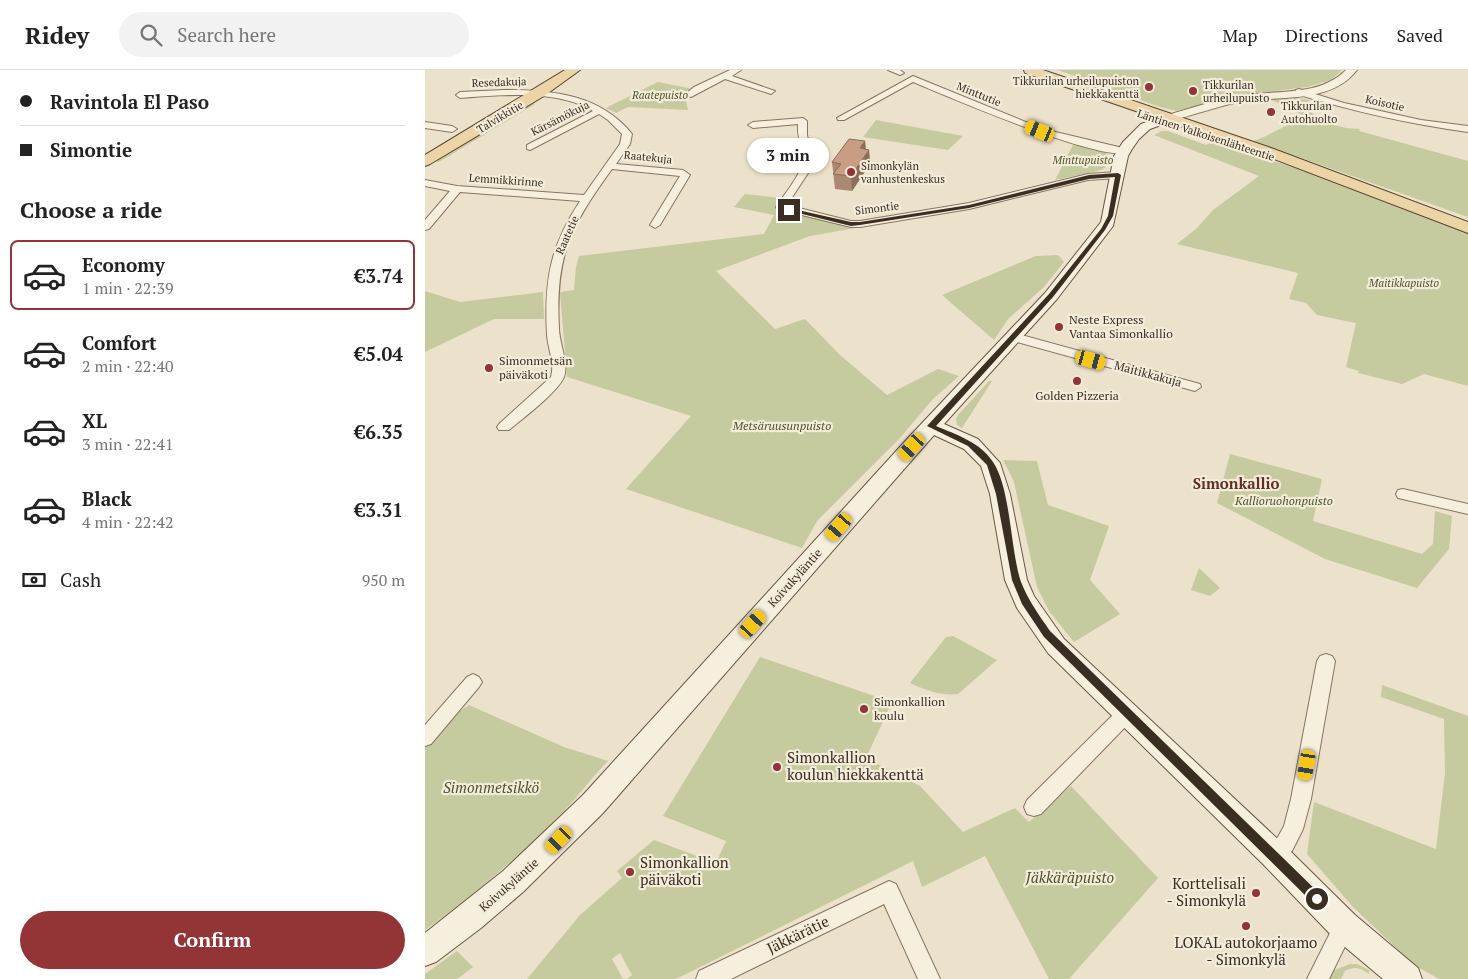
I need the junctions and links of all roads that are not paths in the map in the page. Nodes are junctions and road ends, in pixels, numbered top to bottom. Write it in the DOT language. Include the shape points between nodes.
graph roads {
  1 [pos="574,70"];
  2 [pos="737,70"];
  3 [pos="1024,70"];
  4 [pos="1030,70"];
  5 [pos="1351,70"];
  6 [pos="725,76"];
  7 [pos="771,91"];
  8 [pos="1299,92"];
  9 [pos="539,93"];
  10 [pos="460,95"];
  11 [pos="688,95"];
  12 [pos="601,110"];
  13 [pos="841,118"];
  14 [pos="1163,120"];
  15 [pos="425,125"];
  16 [pos="753,125"];
  17 [pos="1468,128"];
  18 [pos="452,129"];
  19 [pos="530,147"];
  20 [pos="1126,147"];
  21 [pos="425,161"];
  22 [pos="609,166"];
  23 [pos="1118,175"];
  24 [pos="425,183"];
  25 [pos="457,189"];
  26 [pos="585,198"];
  27 [pos="655,225"];
  28 [pos="425,226"];
  29 [pos="1468,228"];
  30 [pos="1014,337"];
  31 [pos="1195,387"];
  32 [pos="931,426"];
  33 [pos="504,427"];
  34 [pos="1403,494"];
  35 [pos="1468,508"];
  36 [pos="1326,662"];
  37 [pos="473,682"];
  38 [pos="1127,713"];
  39 [pos="425,738"];
  40 [pos="1034,807"];
  41 [pos="1273,854"];
  42 [pos="1344,926"];
  43 [pos="425,951"];
  44 [pos="707,979"];
  45 [pos="929,979"];
  46 [pos="1318,979"];
  47 [pos="1407,979"];
  1 -- 9 [label="main road, Talvikkitie"];
  2 -- 6 [label="street"];
  3 -- 14 [label="main road, Läntinen Valkoisenlähteentie"];
  4 -- 14 [label="main road, Läntinen Valkoisenlähteentie"];
  5 -- 8 [label="street" via="1334,85"];
  6 -- 7 [label="street"];
  6 -- 11 [label="street"];
  8 -- 14 [label="street" via="1241,98"];
  8 -- 17 [label="street, Koisotie" via="1421,123"];
  9 -- 10 [label="street, Resedakuja"];
  9 -- 12 [label="street, Raatetie" via="578,101"];
  9 -- 21 [label="main road, Talvikkitie"];
  12 -- 19 [label="street, Kärsämökuja"];
  12 -- 22 [label="street, Raatetie" via="618,122 627,134 625,144"];
  13 -- 20 [label="street, Minttutie" via="913,79 1040,131 1105,148"];
  14 -- 20 [label="main road"];
  14 -- 29 [label="main road, Läntinen Valkoisenlähteentie" via="1332,176"];
  15 -- 18 [label="street"];
  16 -- 23 [label="street, Simontie" via="803,120 802,135 808,161 781,206 851,224 969,206 1089,177"];
  20 -- 23 [label="main road, Koivukyläntie"];
  22 -- 26 [label="street, Raatetie"];
  22 -- 27 [label="street, Raatekuja" via="685,175"];
  23 -- 30 [label="main road, Koivukyläntie" via="1108,222 1051,296"];
  24 -- 25 [label="street, Lemmikkirinne"];
  25 -- 26 [label="street, Lemmikkirinne"];
  25 -- 28 [label="street"];
  26 -- 33 [label="street, Raatetie" via="557,260 553,302 557,379"];
  30 -- 31 [label="street, Maitikkakuja"];
  30 -- 32 [label="main road, Koivukyläntie"];
  32 -- 38 [label="main road" via="971,444 990,463 1000,494 1017,580 1025,601 1057,646"];
  32 -- 43 [label="main road, Koivukyläntie" via="547,852 501,893"];
  34 -- 35 [label="street"];
  36 -- 41 [label="street" via="1293,829 1285,844"];
  37 -- 39 [label="street"];
  38 -- 40 [label="street"];
  38 -- 41 [label="main road"];
  41 -- 42 [label="main road"];
  42 -- 46 [label="street"];
  42 -- 47 [label="main road"];
  44 -- 45 [label="street, Jäkkärätie" via="889,891"];
}
